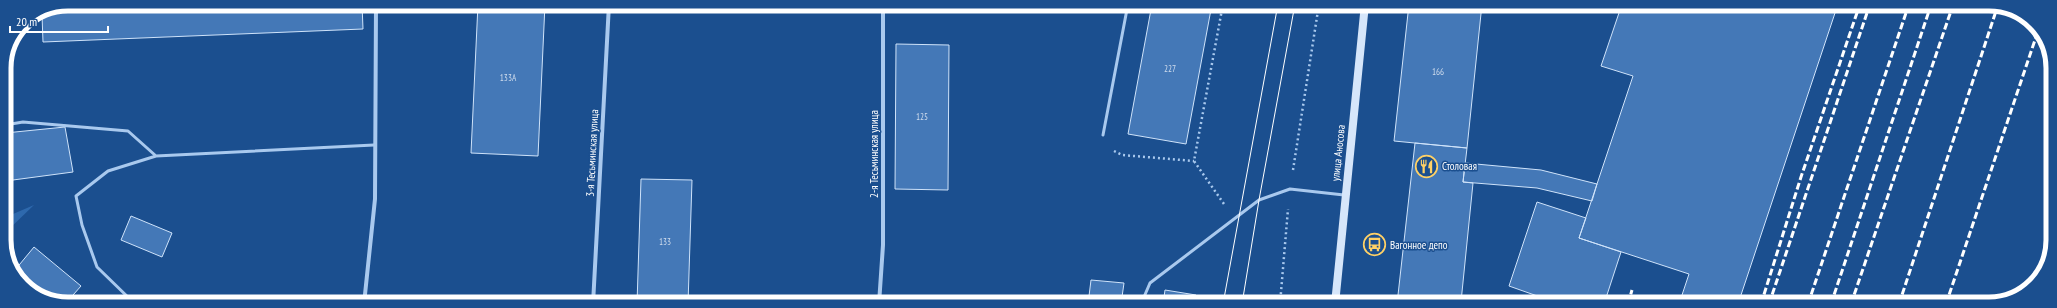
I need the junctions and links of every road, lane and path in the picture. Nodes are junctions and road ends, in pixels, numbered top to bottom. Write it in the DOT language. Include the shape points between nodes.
graph roads {
  1 [pos="376,11"];
  2 [pos="609,11"];
  3 [pos="883,11"];
  4 [pos="1127,11"];
  5 [pos="1222,11"];
  6 [pos="1318,11"];
  7 [pos="1364,11"];
  8 [pos="11,124"];
  9 [pos="1103,135"];
  10 [pos="374,145"];
  11 [pos="156,156"];
  12 [pos="1194,162"];
  13 [pos="1290,189"];
  14 [pos="1344,195"];
  15 [pos="1235,219"];
  16 [pos="127,297"];
  17 [pos="365,297"];
  18 [pos="593,297"];
  19 [pos="880,297"];
  20 [pos="1144,297"];
  21 [pos="1281,297"];
  22 [pos="1336,297"];
  1 -- 10 [label="street"];
  2 -- 18 [label="street, 3-я Тесьминская улица"];
  3 -- 19 [label="street, 2-я Тесьминская улица" via="884,245"];
  4 -- 9 [label="lane"];
  5 -- 12 [label="path"];
  6 -- 13 [label="path"];
  7 -- 14 [label="main road, улица Аносова"];
  8 -- 11 [label="lane" via="23,122 128,131"];
  9 -- 12 [label="path" via="1112,151 1122,155"];
  10 -- 11 [label="lane"];
  10 -- 17 [label="street" via="375,199"];
  11 -- 16 [label="lane" via="108,171 76,196 82,225 97,267"];
  12 -- 15 [label="path"];
  13 -- 14 [label="lane"];
  13 -- 15 [label="lane" via="1259,200"];
  13 -- 21 [label="path"];
  14 -- 22 [label="main road, улица Аносова"];
  15 -- 20 [label="lane" via="1150,283"];
}
